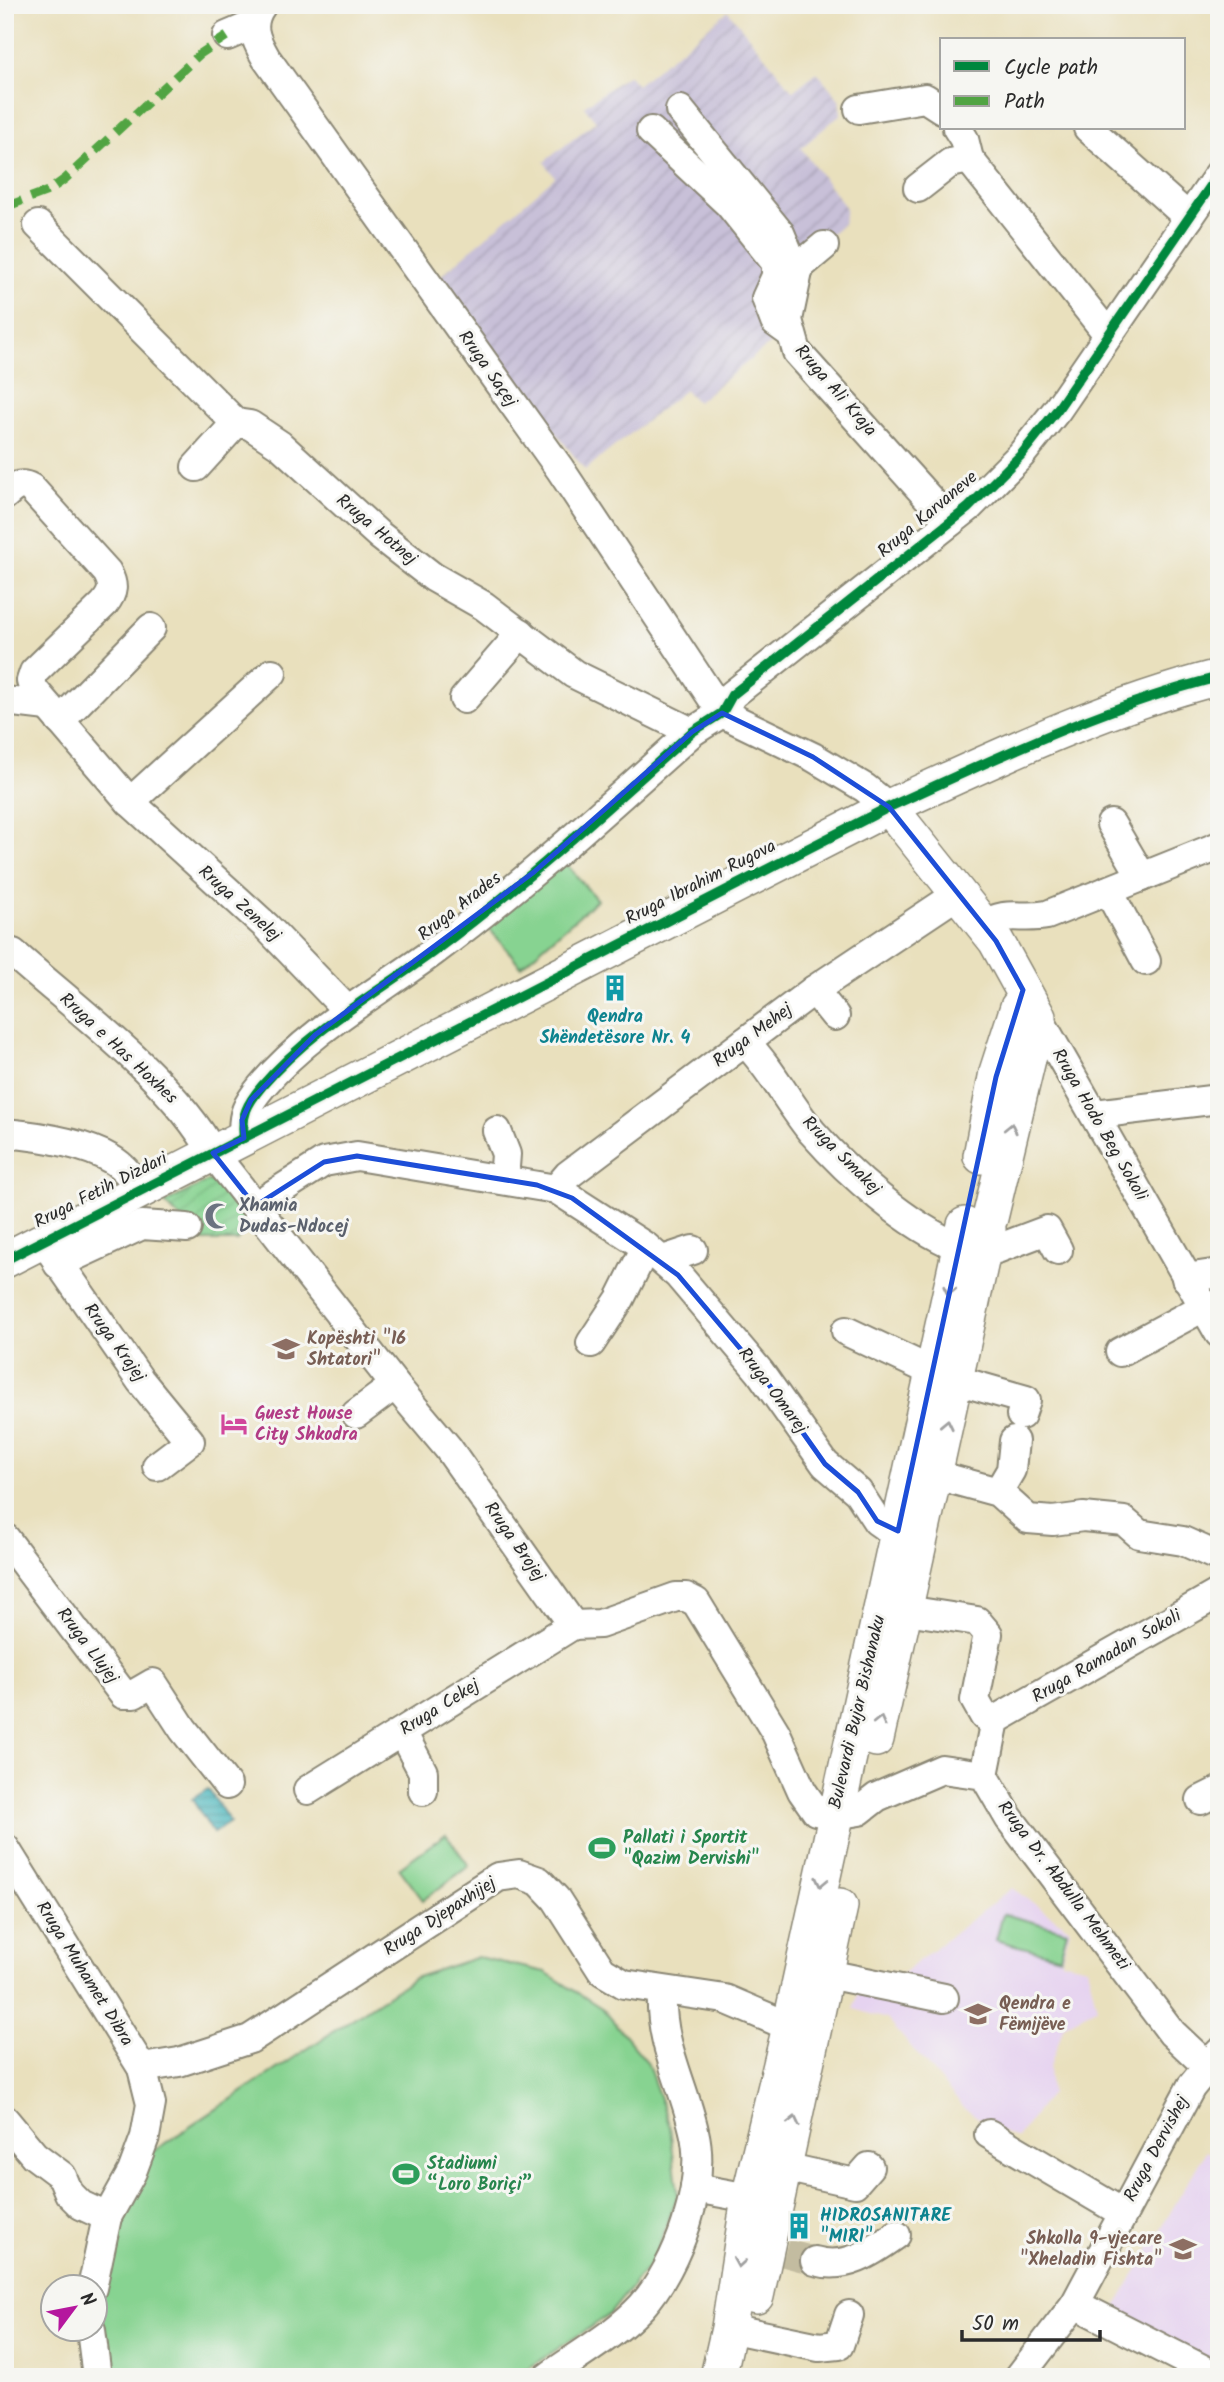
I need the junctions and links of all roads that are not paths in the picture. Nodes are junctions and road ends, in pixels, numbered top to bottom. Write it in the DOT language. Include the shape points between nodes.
graph roads {
  1 [pos="248,22"];
  2 [pos="940,108"];
  3 [pos="859,109"];
  4 [pos="680,110"];
  5 [pos="958,130"];
  6 [pos="1090,130"];
  7 [pos="651,131"];
  8 [pos="969,159"];
  9 [pos="1219,174"];
  10 [pos="918,188"];
  11 [pos="1189,218"];
  12 [pos="38,225"];
  13 [pos="824,246"];
  14 [pos="799,270"];
  15 [pos="789,332"];
  16 [pos="1107,333"];
  17 [pos="236,424"];
  18 [pos="196,467"];
  19 [pos="5,495"];
  20 [pos="950,522"];
  21 [pos="151,628"];
  22 [pos="521,634"];
  23 [pos="272,673"];
  24 [pos="1219,677"];
  25 [pos="464,699"];
  26 [pos="5,701"];
  27 [pos="722,713"];
  28 [pos="53,714"];
  29 [pos="692,732"];
  30 [pos="130,802"];
  31 [pos="889,807"];
  32 [pos="1111,824"];
  33 [pos="1219,846"];
  34 [pos="1142,877"];
  35 [pos="1108,890"];
  36 [pos="958,894"];
  37 [pos="994,939"];
  38 [pos="13,953"];
  39 [pos="1146,961"];
  40 [pos="814,990"];
  41 [pos="1031,1003"];
  42 [pos="346,1009"];
  43 [pos="835,1016"];
  44 [pos="745,1042"];
  45 [pos="1219,1099"];
  46 [pos="1095,1114"];
  47 [pos="497,1131"];
  48 [pos="5,1133"];
  49 [pos="228,1145"];
  50 [pos="504,1180"];
  51 [pos="556,1189"];
  52 [pos="141,1191"];
  53 [pos="255,1206"];
  54 [pos="187,1228"];
  55 [pos="976,1230"];
  56 [pos="693,1250"];
  57 [pos="1058,1250"];
  58 [pos="50,1253"];
  59 [pos="654,1254"];
  60 [pos="5,1259"];
  61 [pos="1219,1273"];
  62 [pos="1186,1278"];
  63 [pos="1204,1307"];
  64 [pos="846,1331"];
  65 [pos="1219,1333"];
  66 [pos="591,1343"];
  67 [pos="1120,1352"];
  68 [pos="944,1375"];
  69 [pos="395,1385"];
  70 [pos="356,1414"];
  71 [pos="157,1466"];
  72 [pos="936,1475"];
  73 [pos="998,1492"];
  74 [pos="910,1535"];
  75 [pos="5,1538"];
  76 [pos="1219,1557"];
  77 [pos="1219,1593"];
  78 [pos="906,1610"];
  79 [pos="573,1625"];
  80 [pos="995,1720"];
  81 [pos="402,1732"];
  82 [pos="984,1775"];
  83 [pos="226,1785"];
  84 [pos="308,1790"];
  85 [pos="423,1791"];
  86 [pos="847,1813"];
  87 [pos="5,1848"];
  88 [pos="827,1974"];
  89 [pos="662,1992"];
  90 [pos="944,1998"];
  91 [pos="802,2032"];
  92 [pos="1213,2059"];
  93 [pos="142,2068"];
  94 [pos="5,2120"];
  95 [pos="989,2133"];
  96 [pos="869,2167"];
  97 [pos="784,2168"];
  98 [pos="695,2188"];
  99 [pos="749,2198"];
  100 [pos="1123,2213"];
  101 [pos="107,2217"];
  102 [pos="896,2235"];
  103 [pos="815,2261"];
  104 [pos="95,2274"];
  105 [pos="1075,2304"];
  106 [pos="849,2315"];
  107 [pos="739,2330"];
  108 [pos="93,2344"];
  109 [pos="97,2377"];
  110 [pos="548,2377"];
  111 [pos="718,2377"];
  112 [pos="738,2377"];
  113 [pos="1019,2377"];
  114 [pos="1218,2377"];
  1 -- 27 [label="street, Rruga Saçej" via="266,58 560,469"];
  2 -- 3 [label="street" via="925,98"];
  4 -- 14 [label="street" via="780,233"];
  5 -- 8 [label="street"];
  6 -- 11 [label="street"];
  7 -- 15 [label="street" via="729,204 776,264 766,298 775,322"];
  8 -- 10 [label="street" via="950,163"];
  8 -- 16 [label="street"];
  9 -- 11 [label="street, Rruga Karvaneve"];
  11 -- 16 [label="street, Rruga Karvaneve"];
  12 -- 17 [label="street, Rruga Hotnej"];
  13 -- 14 [label="street"];
  14 -- 15 [label="street, Rruga Ali Kraja"];
  15 -- 20 [label="street, Rruga Ali Kraja" via="797,352"];
  16 -- 20 [label="street, Rruga Karvaneve" via="1021,455"];
  17 -- 18 [label="street"];
  17 -- 22 [label="street, Rruga Hotnej" via="250,425 280,446 379,535 433,577"];
  19 -- 28 [label="street, Rruga Zenelej" via="16,486 31,488 113,583 104,604 34,672 34,690"];
  20 -- 27 [label="street, Rruga Karvaneve" via="732,695"];
  21 -- 28 [label="street"];
  22 -- 25 [label="street"];
  22 -- 29 [label="street, Rruga Hotnej" via="574,674"];
  23 -- 30 [label="street"];
  24 -- 31 [label="main road, Rruga Ibrahim Rugova" via="1168,690 1033,742"];
  26 -- 28 [label="street"];
  27 -- 29 [label="street, Rruga Arades"];
  27 -- 31 [label="street" via="813,757"];
  28 -- 30 [label="street, Rruga Zenelej"];
  29 -- 42 [label="street, Rruga Arades" via="534,872 432,952"];
  30 -- 42 [label="street, Rruga Zenelej" via="266,926"];
  31 -- 36 [label="main road"];
  31 -- 49 [label="main road, Rruga Ibrahim Rugova"];
  32 -- 34 [label="street"];
  33 -- 34 [label="street"];
  34 -- 35 [label="street"];
  35 -- 37 [label="street" via="1028,918 1016,941"];
  35 -- 39 [label="street"];
  36 -- 37 [label="main road"];
  36 -- 40 [label="street, Rruga Mehej"];
  37 -- 41 [label="main road, Rruga Hodo Beg Sokoli"];
  38 -- 49 [label="street, Rruga e Has Hoxhes" via="160,1084 202,1133"];
  40 -- 43 [label="street"];
  40 -- 44 [label="street, Rruga Mehej"];
  41 -- 46 [label="street, Rruga Hodo Beg Sokoli"];
  41 -- 55 [label="main road, Bulevardi Bujar Bishanaku"];
  42 -- 49 [label="street, Rruga Arades" via="251,1100"];
  44 -- 51 [label="street, Rruga Mehej" via="568,1175"];
  44 -- 55 [label="street, Rruga Smakej" via="812,1131 899,1212"];
  45 -- 46 [label="street"];
  46 -- 62 [label="street, Rruga Hodo Beg Sokoli"];
  47 -- 50 [label="street" via="506,1154"];
  48 -- 52 [label="street" via="33,1136 110,1158"];
  49 -- 52 [label="main road, Rruga Fetih Dizdari"];
  49 -- 53 [label="street, Rruga Brojej"];
  50 -- 51 [label="street, Rruga Omarej"];
  50 -- 53 [label="street, Rruga Omarej" via="373,1158 339,1157 314,1167"];
  51 -- 59 [label="street, Rruga Omarej"];
  52 -- 58 [label="main road, Rruga Fetih Dizdari"];
  53 -- 69 [label="street, Rruga Brojej"];
  54 -- 58 [label="street" via="142,1225"];
  55 -- 57 [label="street" via="997,1249 1047,1230"];
  55 -- 68 [label="main road, Bulevardi Bujar Bishanaku"];
  56 -- 59 [label="street"];
  58 -- 60 [label="main road, Rruga Fetih Dizdari"];
  58 -- 71 [label="street, Rruga Krajej" via="140,1380 190,1441"];
  59 -- 66 [label="street"];
  59 -- 74 [label="street, Rruga Omarej" via="761,1372 825,1464 858,1492 877,1521"];
  61 -- 62 [label="street"];
  62 -- 63 [label="street, Rruga Hodo Beg Sokoli"];
  63 -- 65 [label="street, Rruga Hodo Beg Sokoli"];
  63 -- 67 [label="street"];
  64 -- 68 [label="street"];
  72 -- 68 [label="main road, Bulevardi Bujar Bishanaku, one-way"];
  68 -- 73 [label="street" via="1026,1400 1011,1470"];
  68 -- 74 [label="main road, Bulevardi Bujar Bishanaku"];
  69 -- 70 [label="street"];
  69 -- 79 [label="street, Rruga Brojej" via="448,1448"];
  72 -- 73 [label="street"];
  72 -- 74 [label="main road, Bulevardi Bujar Bishanaku"];
  73 -- 76 [label="street" via="1028,1519 1124,1521 1139,1534 1183,1541"];
  74 -- 78 [label="main road, Bulevardi Bujar Bishanaku"];
  74 -- 86 [label="main road, Bulevardi Bujar Bishanaku"];
  75 -- 83 [label="street, Rruga Llujej" via="123,1694 134,1694 153,1683"];
  77 -- 80 [label="street, Rruga Ramadan Sokoli"];
  78 -- 80 [label="street" via="977,1621 983,1627 988,1634 975,1700 984,1716"];
  86 -- 78 [label="main road, Bulevardi Bujar Bishanaku, one-way"];
  79 -- 81 [label="street, Rruga Cekej"];
  79 -- 86 [label="street" via="600,1624 676,1597 696,1602 776,1733 816,1811"];
  80 -- 82 [label="street"];
  81 -- 84 [label="street, Rruga Cekej"];
  81 -- 85 [label="street" via="423,1772"];
  82 -- 86 [label="street" via="942,1769"];
  82 -- 92 [label="street, Rruga Dr. Abdulla Mehmeti" via="1009,1818 1172,2033"];
  86 -- 88 [label="main road, Bulevardi Bujar Bishanaku"];
  86 -- 91 [label="main road, Bulevardi Bujar Bishanaku, one-way"];
  87 -- 93 [label="street, Rruga Muhamet Dibra"];
  88 -- 90 [label="street"];
  88 -- 91 [label="main road, Bulevardi Bujar Bishanaku"];
  89 -- 91 [label="street, Rruga Djepaxhijej" via="725,1999"];
  89 -- 93 [label="street, Rruga Djepaxhijej" via="624,1983 602,1971 556,1899 539,1881 508,1875 462,1899 250,2039 179,2063"];
  89 -- 98 [label="street" via="660,2020 696,2136"];
  97 -- 91 [label="main road, Bulevardi Bujar Bishanaku, one-way"];
  91 -- 99 [label="main road, Bulevardi Bujar Bishanaku"];
  92 -- 100 [label="street, Rruga Dervishej" via="1185,2096"];
  93 -- 101 [label="street, Rruga Muhamet Dibra" via="151,2104 145,2137"];
  94 -- 101 [label="street" via="34,2155 62,2176 81,2206"];
  95 -- 100 [label="street, Rruga Dervishej"];
  96 -- 97 [label="street" via="855,2183"];
  97 -- 107 [label="main road, Bulevardi Bujar Bishanaku" via="775,2251"];
  98 -- 99 [label="street"];
  98 -- 110 [label="street" via="681,2243 643,2305 618,2329"];
  99 -- 107 [label="main road, Bulevardi Bujar Bishanaku, one-way"];
  100 -- 105 [label="street, Rruga Dervishej"];
  101 -- 104 [label="street"];
  102 -- 103 [label="street" via="853,2261"];
  105 -- 113 [label="street, Rruga Dervishej"];
  105 -- 114 [label="street"];
  106 -- 107 [label="street" via="839,2345 819,2347"];
  107 -- 111 [label="main road, Bulevardi Bujar Bishanaku"];
  107 -- 112 [label="main road, Bulevardi Bujar Bishanaku"];
  108 -- 109 [label="street"];
}
